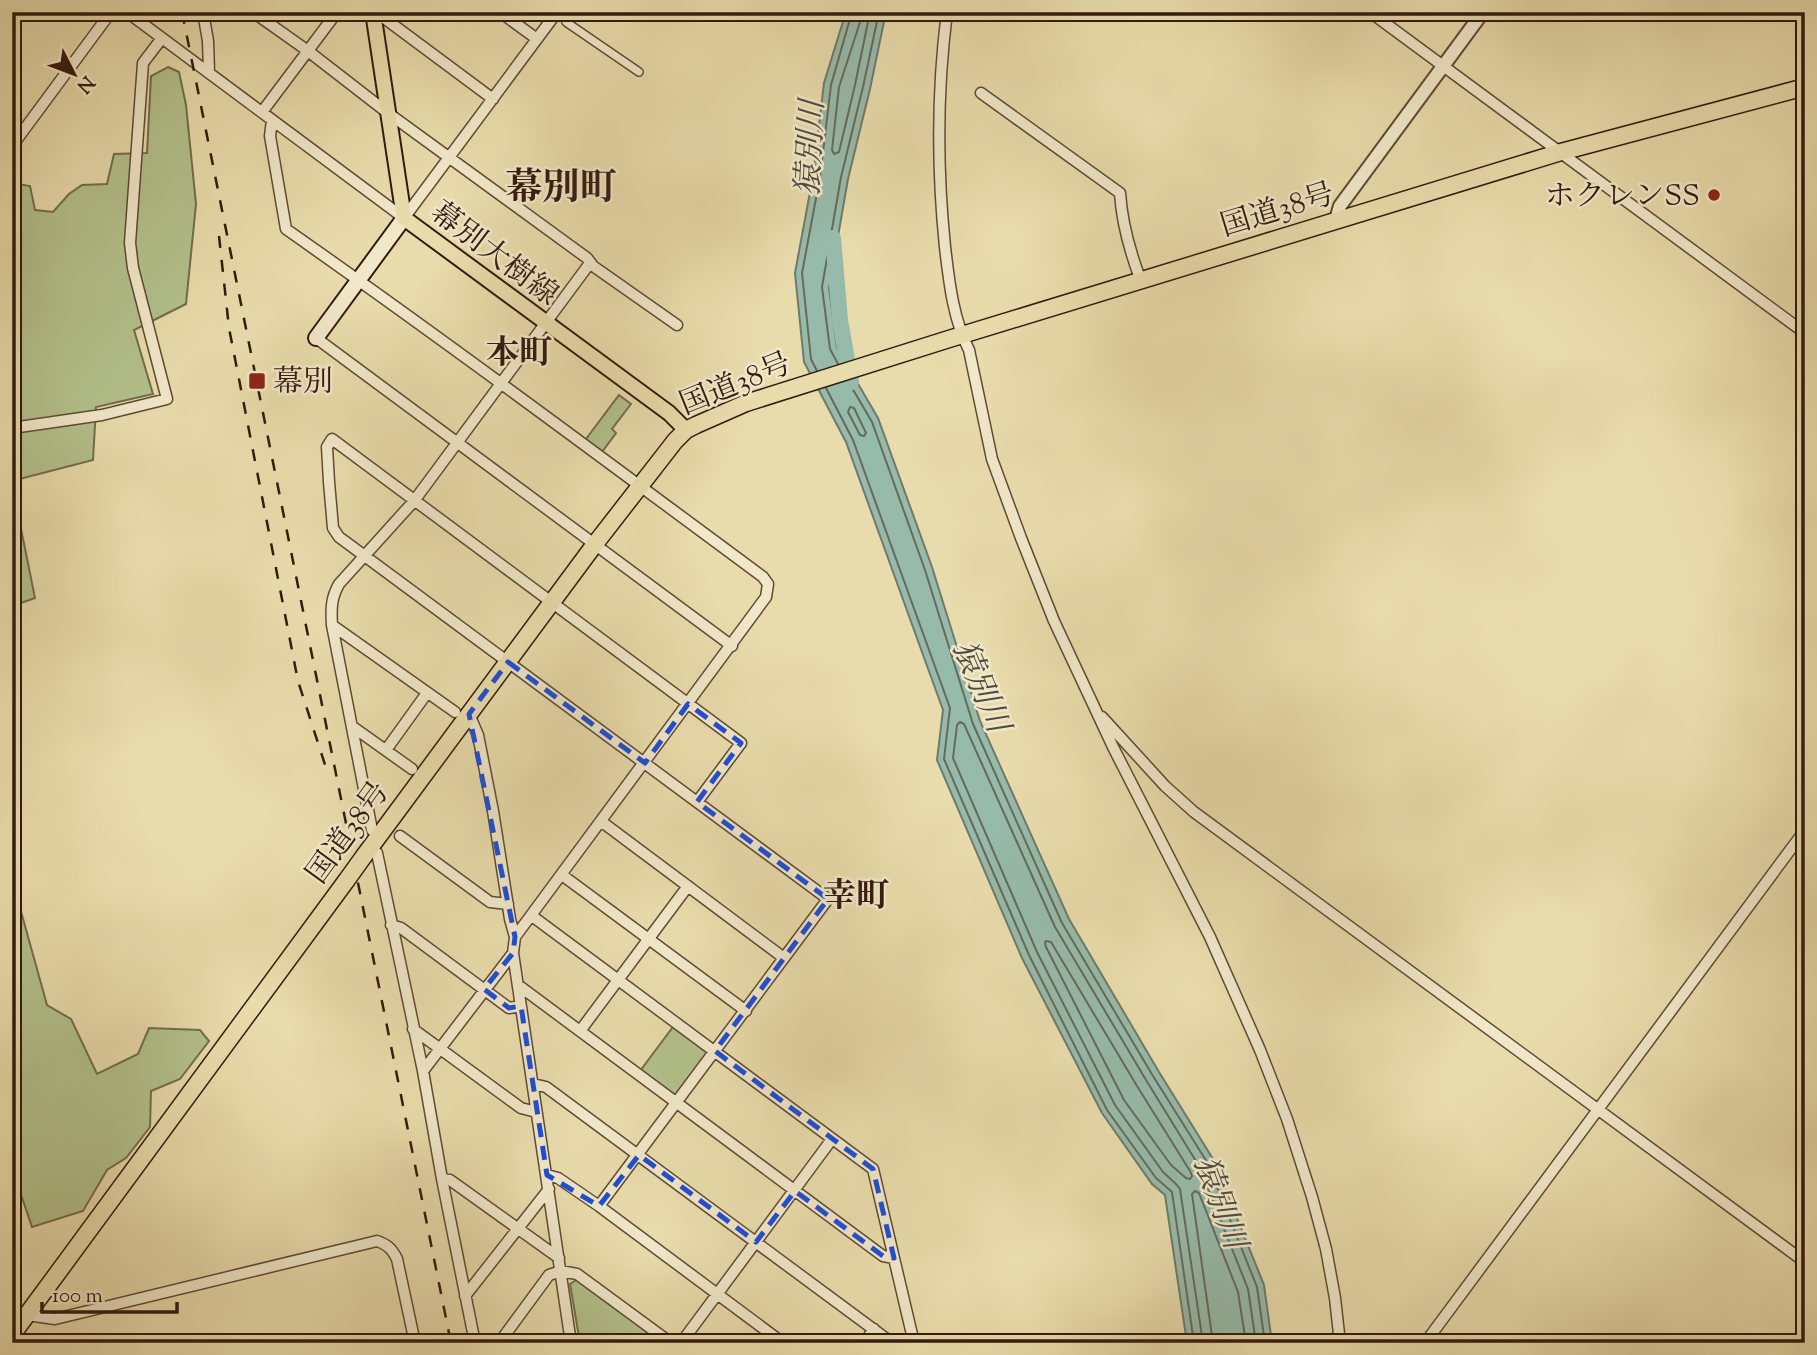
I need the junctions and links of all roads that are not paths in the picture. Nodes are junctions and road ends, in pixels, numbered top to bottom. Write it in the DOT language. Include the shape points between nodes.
graph roads {
  1 [pos="111,12"];
  2 [pos="127,12"];
  3 [pos="203,12"];
  4 [pos="253,12"];
  5 [pos="337,12"];
  6 [pos="375,12"];
  7 [pos="500,12"];
  8 [pos="557,12"];
  9 [pos="947,12"];
  10 [pos="1370,12"];
  11 [pos="1483,12"];
  12 [pos="566,22"];
  13 [pos="162,38"];
  14 [pos="537,39"];
  15 [pos="308,51"];
  16 [pos="1443,66"];
  17 [pos="209,72"];
  18 [pos="639,72"];
  19 [pos="1805,87"];
  20 [pos="981,93"];
  21 [pos="493,99"];
  22 [pos="262,112"];
  23 [pos="388,113"];
  24 [pos="272,120"];
  25 [pos="12,146"];
  26 [pos="1561,152"];
  27 [pos="450,157"];
  28 [pos="404,218"];
  29 [pos="1336,220"];
  30 [pos="590,263"];
  31 [pos="359,280"];
  32 [pos="1141,281"];
  33 [pos="546,323"];
  34 [pos="677,325"];
  35 [pos="1805,333"];
  36 [pos="955,337"];
  37 [pos="316,338"];
  38 [pos="501,384"];
  39 [pos="12,428"];
  40 [pos="686,430"];
  41 [pos="458,443"];
  42 [pos="640,486"];
  43 [pos="414,501"];
  44 [pos="595,544"];
  45 [pos="364,556"];
  46 [pos="551,604"];
  47 [pos="332,625"];
  48 [pos="732,646"];
  49 [pos="508,662"];
  50 [pos="427,693"];
  51 [pos="688,704"];
  52 [pos="1097,712"];
  53 [pos="462,713"];
  54 [pos="353,727"];
  55 [pos="386,750"];
  56 [pos="645,763"];
  57 [pos="412,769"];
  58 [pos="697,802"];
  59 [pos="602,822"];
  60 [pos="372,830"];
  61 [pos="1805,830"];
  62 [pos="400,836"];
  63 [pos="371,855"];
  64 [pos="562,875"];
  65 [pos="688,886"];
  66 [pos="508,904"];
  67 [pos="532,916"];
  68 [pos="391,925"];
  69 [pos="515,937"];
  70 [pos="649,939"];
  71 [pos="513,953"];
  72 [pos="784,958"];
  73 [pos="618,979"];
  74 [pos="518,985"];
  75 [pos="484,989"];
  76 [pos="521,1006"];
  77 [pos="746,1011"];
  78 [pos="413,1029"];
  79 [pos="580,1031"];
  80 [pos="440,1048"];
  81 [pos="715,1051"];
  82 [pos="423,1071"];
  83 [pos="533,1084"];
  84 [pos="677,1103"];
  85 [pos="1597,1110"];
  86 [pos="536,1112"];
  87 [pos="832,1139"];
  88 [pos="639,1155"];
  89 [pos="547,1175"];
  90 [pos="442,1178"];
  91 [pos="549,1189"];
  92 [pos="795,1191"];
  93 [pos="600,1206"];
  94 [pos="517,1229"];
  95 [pos="756,1242"];
  96 [pos="559,1258"];
  97 [pos="894,1258"];
  98 [pos="1805,1262"];
  99 [pos="561,1271"];
  100 [pos="717,1295"];
  101 [pos="465,1296"];
  102 [pos="27,1315"];
  103 [pos="874,1329"];
  104 [pos="12,1335"];
  105 [pos="415,1343"];
  106 [pos="475,1343"];
  107 [pos="499,1343"];
  108 [pos="571,1343"];
  109 [pos="671,1343"];
  110 [pos="681,1343"];
  111 [pos="783,1343"];
  112 [pos="863,1343"];
  113 [pos="892,1343"];
  114 [pos="914,1343"];
  115 [pos="1340,1343"];
  116 [pos="1425,1343"];
  1 -- 25 [label="street"];
  2 -- 13 [label="street"];
  3 -- 17 [label="street"];
  4 -- 15 [label="street"];
  5 -- 15 [label="street"];
  6 -- 21 [label="street"];
  6 -- 23 [label="main road, 幕別大樹線"];
  7 -- 14 [label="street"];
  8 -- 14 [label="street"];
  9 -- 36 [label="street" via="939,120 941,211"];
  10 -- 16 [label="street"];
  11 -- 16 [label="street"];
  12 -- 18 [label="street"];
  13 -- 17 [label="street"];
  13 -- 39 [label="street" via="143,63 130,243 167,399 102,415"];
  14 -- 21 [label="street"];
  15 -- 22 [label="street"];
  15 -- 23 [label="street"];
  16 -- 26 [label="street"];
  16 -- 29 [label="street" via="1340,206"];
  17 -- 22 [label="street"];
  19 -- 26 [label="highway, 国道38号"];
  20 -- 32 [label="street" via="1119,193 1129,248"];
  21 -- 27 [label="street"];
  22 -- 24 [label="street"];
  23 -- 27 [label="street"];
  23 -- 28 [label="main road, 幕別大樹線"];
  24 -- 28 [label="street"];
  24 -- 31 [label="street" via="270,136 286,229"];
  26 -- 29 [label="highway, 国道38号"];
  26 -- 35 [label="street"];
  27 -- 28 [label="street"];
  27 -- 30 [label="street"];
  28 -- 31 [label="main road"];
  28 -- 33 [label="main road, 幕別大樹線"];
  29 -- 32 [label="highway, 国道38号"];
  30 -- 33 [label="street"];
  30 -- 34 [label="street"];
  31 -- 37 [label="main road"];
  31 -- 38 [label="street"];
  32 -- 36 [label="highway, 国道38号"];
  33 -- 38 [label="street"];
  33 -- 40 [label="main road, 幕別大樹線"];
  36 -- 40 [label="highway, 国道38号" via="746,403"];
  36 -- 52 [label="street" via="970,350 992,459 1021,538"];
  37 -- 41 [label="street"];
  38 -- 41 [label="street"];
  38 -- 42 [label="street"];
  40 -- 42 [label="highway, 国道38号"];
  41 -- 43 [label="street"];
  41 -- 44 [label="street"];
  42 -- 44 [label="highway, 国道38号"];
  42 -- 48 [label="street" via="768,584 766,597"];
  43 -- 45 [label="street"];
  43 -- 45 [label="street" via="332,439 327,447 333,528"];
  43 -- 46 [label="street"];
  44 -- 46 [label="highway, 国道38号"];
  44 -- 48 [label="street"];
  45 -- 47 [label="street" via="333,594"];
  45 -- 49 [label="street"];
  46 -- 49 [label="highway, 国道38号"];
  46 -- 51 [label="street"];
  47 -- 50 [label="street"];
  47 -- 54 [label="street"];
  48 -- 51 [label="street"];
  49 -- 53 [label="highway, 国道38号"];
  49 -- 56 [label="street"];
  50 -- 53 [label="street"];
  50 -- 55 [label="street"];
  51 -- 56 [label="street"];
  51 -- 58 [label="street" via="741,743"];
  52 -- 85 [label="street" via="1194,812"];
  52 -- 115 [label="street" via="1215,948 1287,1119 1326,1249"];
  53 -- 63 [label="highway, 国道38号"];
  53 -- 66 [label="street" via="478,736"];
  54 -- 55 [label="street"];
  54 -- 60 [label="street"];
  55 -- 57 [label="street"];
  56 -- 58 [label="street"];
  56 -- 59 [label="street"];
  58 -- 72 [label="street" via="828,899"];
  59 -- 64 [label="street"];
  59 -- 65 [label="street"];
  61 -- 85 [label="street"];
  62 -- 66 [label="street" via="490,902"];
  63 -- 68 [label="street"];
  63 -- 102 [label="highway, 国道38号, bridge" via="346,881"];
  64 -- 67 [label="street"];
  64 -- 70 [label="street"];
  65 -- 70 [label="street"];
  65 -- 72 [label="street"];
  66 -- 69 [label="street"];
  67 -- 69 [label="street"];
  67 -- 73 [label="street"];
  68 -- 75 [label="street"];
  68 -- 78 [label="street"];
  69 -- 71 [label="street"];
  70 -- 73 [label="street"];
  70 -- 77 [label="street"];
  71 -- 74 [label="street"];
  71 -- 75 [label="street"];
  72 -- 77 [label="street"];
  73 -- 79 [label="street"];
  73 -- 81 [label="street"];
  74 -- 76 [label="street"];
  74 -- 79 [label="street"];
  75 -- 76 [label="street" via="509,1008"];
  75 -- 80 [label="street"];
  76 -- 83 [label="street"];
  77 -- 81 [label="street"];
  78 -- 80 [label="street"];
  78 -- 82 [label="street"];
  79 -- 84 [label="street"];
  80 -- 82 [label="street"];
  80 -- 86 [label="street" via="522,1108"];
  81 -- 84 [label="street"];
  81 -- 87 [label="street"];
  82 -- 90 [label="street"];
  83 -- 86 [label="street"];
  83 -- 88 [label="street" via="546,1087"];
  84 -- 88 [label="street"];
  84 -- 92 [label="street"];
  85 -- 98 [label="street"];
  85 -- 116 [label="street"];
  86 -- 89 [label="street"];
  87 -- 92 [label="street"];
  87 -- 97 [label="street" via="873,1168"];
  88 -- 93 [label="street"];
  88 -- 95 [label="street"];
  89 -- 91 [label="street"];
  89 -- 93 [label="street"];
  90 -- 94 [label="street"];
  90 -- 101 [label="street"];
  91 -- 94 [label="street"];
  91 -- 96 [label="street"];
  92 -- 95 [label="street"];
  92 -- 97 [label="street" via="883,1256"];
  93 -- 100 [label="street"];
  94 -- 96 [label="street"];
  94 -- 101 [label="street"];
  95 -- 100 [label="street"];
  95 -- 103 [label="street"];
  96 -- 99 [label="street"];
  97 -- 114 [label="street"];
  99 -- 107 [label="street" via="549,1275"];
  99 -- 108 [label="street"];
  99 -- 109 [label="street" via="577,1274"];
  100 -- 110 [label="street"];
  100 -- 111 [label="street"];
  101 -- 106 [label="street"];
  102 -- 104 [label="highway, 国道38号"];
  102 -- 105 [label="street" via="55,1319 377,1241 393,1250 397,1259"];
  103 -- 112 [label="street"];
  103 -- 113 [label="street"];
}
